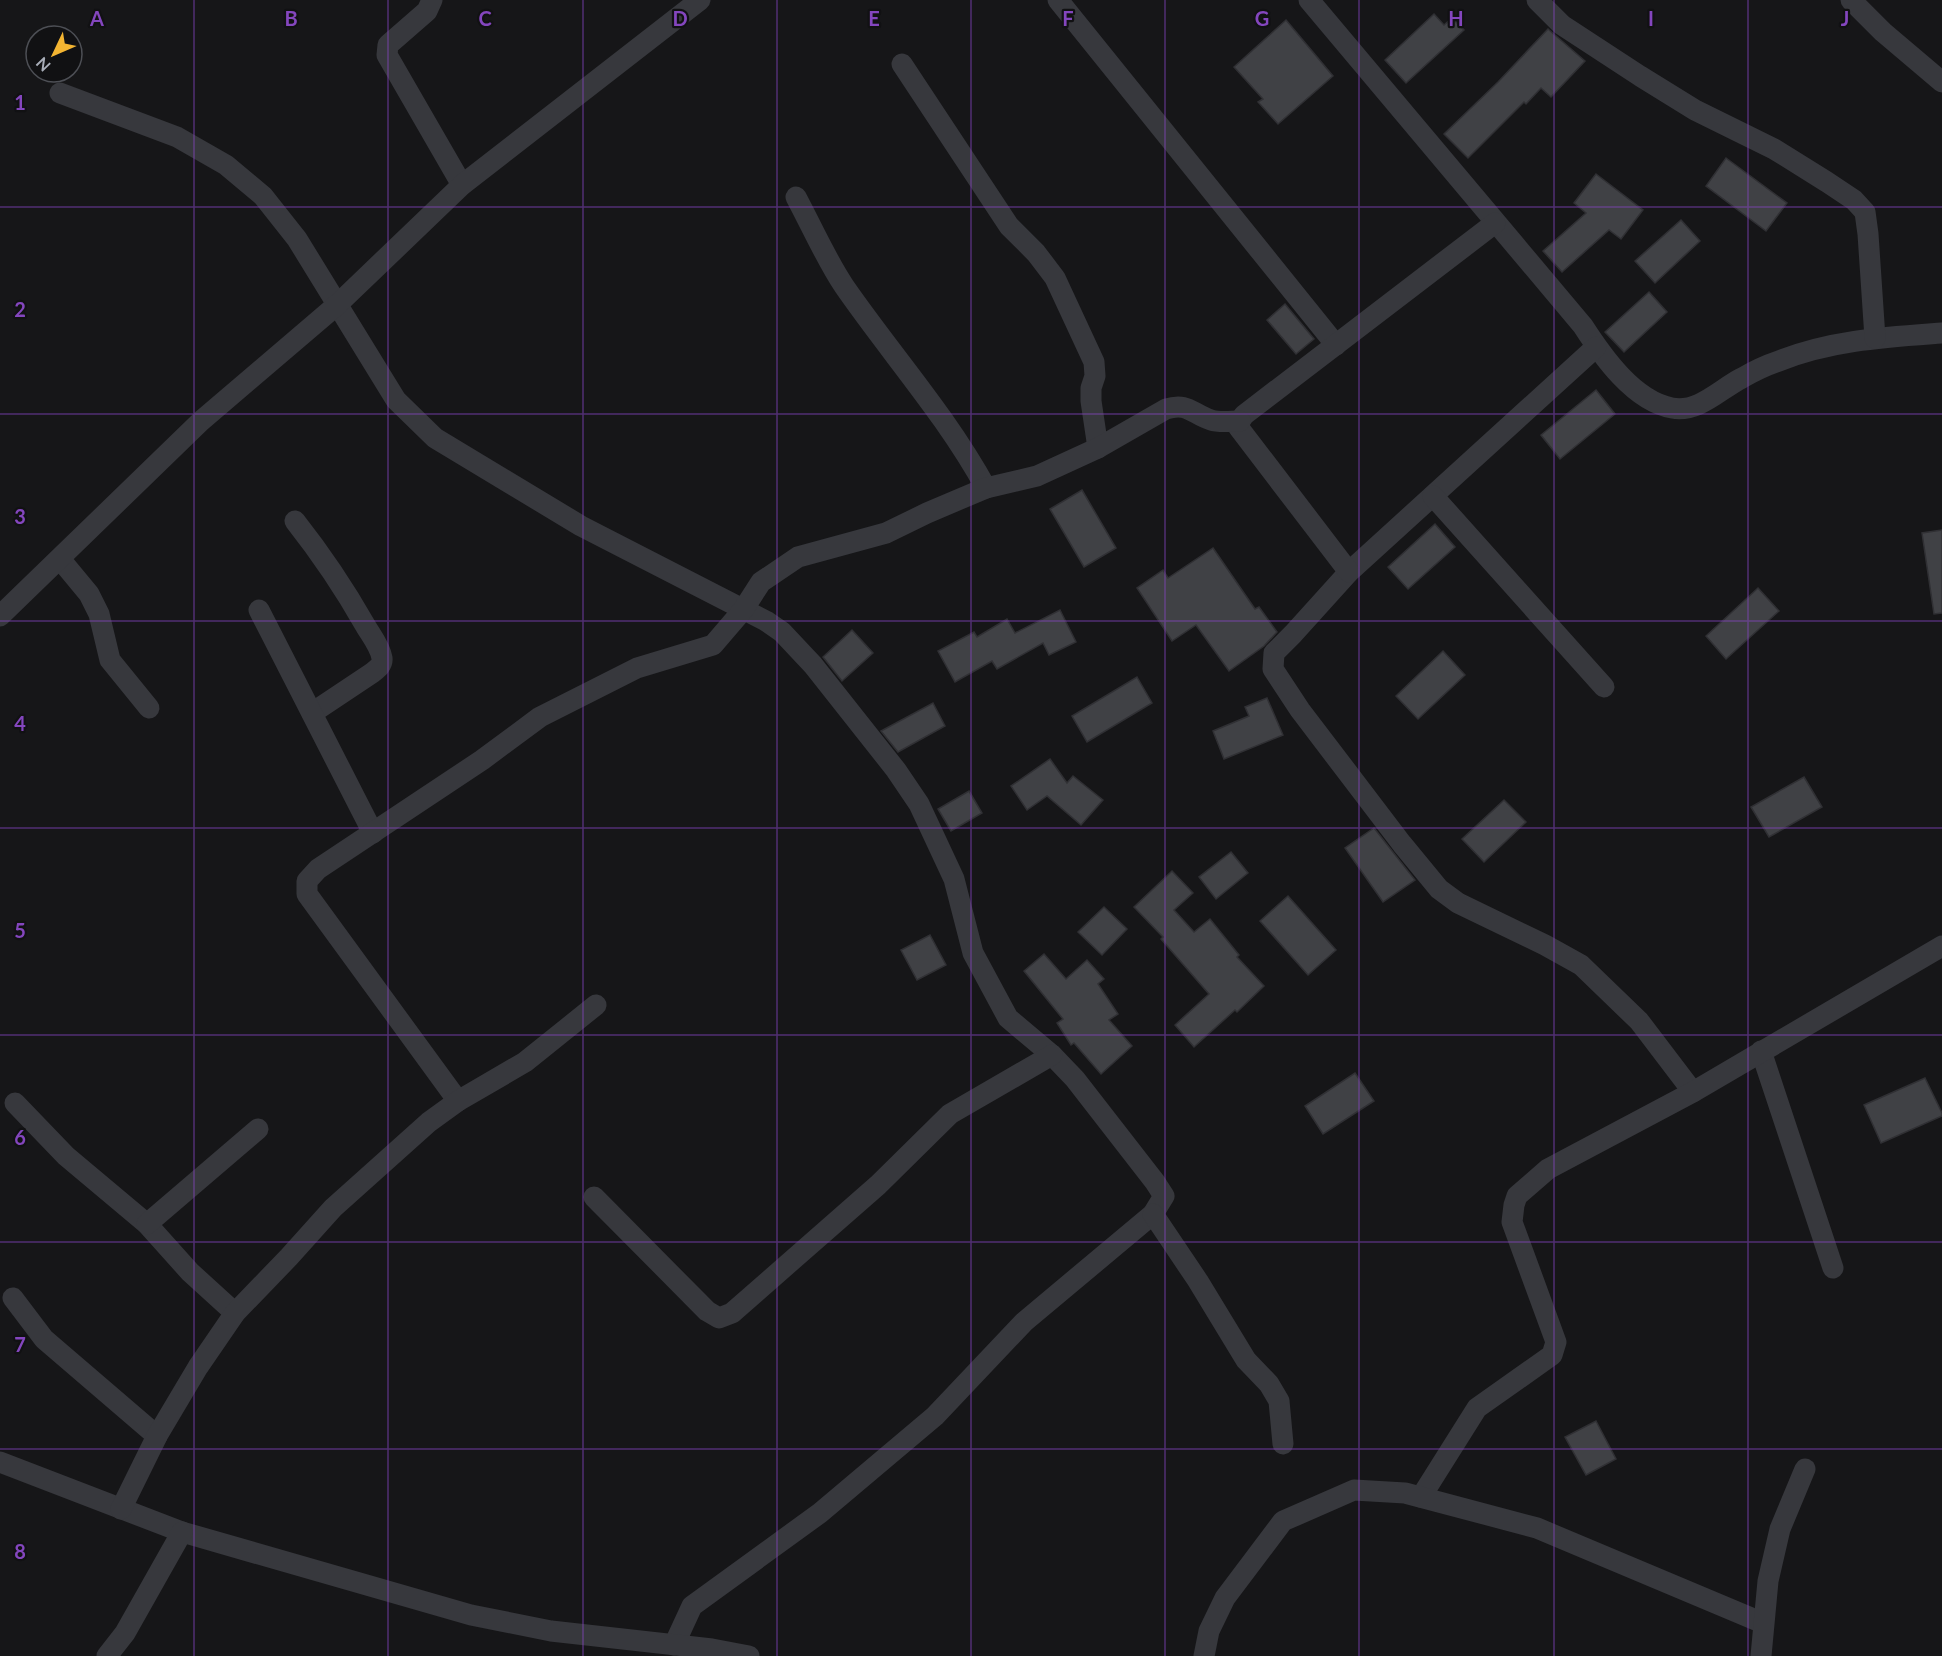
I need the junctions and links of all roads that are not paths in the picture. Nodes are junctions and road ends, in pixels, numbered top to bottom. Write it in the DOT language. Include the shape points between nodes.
graph roads {
  1 [pos="432,0"];
  2 [pos="700,0"];
  3 [pos="1058,0"];
  4 [pos="1309,0"];
  5 [pos="1537,0"];
  6 [pos="1851,0"];
  7 [pos="902,64"];
  8 [pos="1942,82"];
  9 [pos="60,93"];
  10 [pos="462,185"];
  11 [pos="796,197"];
  12 [pos="1495,223"];
  13 [pos="338,304"];
  14 [pos="1942,333"];
  15 [pos="1875,338"];
  16 [pos="1336,345"];
  17 [pos="1596,347"];
  18 [pos="1240,421"];
  19 [pos="1098,448"];
  20 [pos="986,488"];
  21 [pos="1433,496"];
  22 [pos="295,521"];
  23 [pos="60,559"];
  24 [pos="1349,572"];
  25 [pos="258,610"];
  26 [pos="743,610"];
  27 [pos="0,616"];
  28 [pos="1604,687"];
  29 [pos="149,708"];
  30 [pos="312,712"];
  31 [pos="374,833"];
  32 [pos="1942,946"];
  33 [pos="596,1005"];
  34 [pos="1761,1051"];
  35 [pos="1052,1055"];
  36 [pos="1693,1092"];
  37 [pos="458,1101"];
  38 [pos="15,1103"];
  39 [pos="258,1129"];
  40 [pos="594,1197"];
  41 [pos="1153,1214"];
  42 [pos="147,1224"];
  43 [pos="1833,1268"];
  44 [pos="13,1298"];
  45 [pos="235,1313"];
  46 [pos="157,1436"];
  47 [pos="1283,1444"];
  48 [pos="0,1462"];
  49 [pos="1804,1469"];
  50 [pos="1421,1497"];
  51 [pos="121,1509"];
  52 [pos="182,1532"];
  53 [pos="1764,1623"];
  54 [pos="674,1645"];
  55 [pos="107,1656"];
  56 [pos="749,1656"];
  57 [pos="1204,1656"];
  58 [pos="1761,1656"];
  1 -- 10 [label="street" via="427,11 387,45 387,55"];
  2 -- 10 [label="street"];
  3 -- 16 [label="street"];
  4 -- 12 [label="street"];
  5 -- 15 [label="street" via="1562,25 1640,76 1695,110 1774,149 1854,200 1865,212"];
  6 -- 8 [label="street"];
  7 -- 19 [label="street" via="1009,226 1055,278 1094,362 1091,401"];
  9 -- 13 [label="street" via="177,137 226,165 263,196 297,239"];
  10 -- 13 [label="street"];
  11 -- 20 [label="street" via="842,283 924,391"];
  12 -- 16 [label="street"];
  12 -- 17 [label="street" via="1583,326"];
  13 -- 23 [label="street" via="201,421"];
  13 -- 26 [label="street" via="396,400 435,438 580,526"];
  14 -- 15 [label="street"];
  15 -- 17 [label="street" via="1780,360 1741,378 1698,406 1674,409 1656,404 1627,383"];
  16 -- 18 [label="street"];
  17 -- 21 [label="street"];
  18 -- 19 [label="street" via="1218,422 1176,406"];
  18 -- 24 [label="street" via="1239,428"];
  19 -- 20 [label="street" via="1037,476"];
  20 -- 26 [label="street" via="886,533 798,556 761,582"];
  21 -- 24 [label="street"];
  21 -- 28 [label="street"];
  22 -- 30 [label="street" via="362,619 382,659 372,673"];
  23 -- 27 [label="street"];
  23 -- 29 [label="street" via="89,594 99,614 110,660"];
  24 -- 36 [label="street" via="1274,653 1274,669 1300,710 1439,889 1458,903 1581,965 1639,1021"];
  25 -- 30 [label="street"];
  26 -- 31 [label="street" via="713,645 637,668 540,717"];
  26 -- 35 [label="street" via="782,632 896,770 919,804 951,871 973,953 1008,1018"];
  30 -- 31 [label="street"];
  31 -- 37 [label="street" via="318,869 307,881 307,894"];
  32 -- 34 [label="street"];
  33 -- 37 [label="street" via="525,1062"];
  34 -- 36 [label="street"];
  34 -- 43 [label="street"];
  35 -- 40 [label="street" via="950,1114 878,1185 732,1313 719,1318 707,1311"];
  35 -- 41 [label="street" via="1075,1079 1164,1196"];
  36 -- 50 [label="street" via="1548,1169 1517,1196 1512,1222 1555,1348 1477,1408"];
  37 -- 45 [label="street" via="333,1208"];
  38 -- 42 [label="street" via="66,1156"];
  39 -- 42 [label="street"];
  41 -- 47 [label="street" via="1246,1360 1269,1384 1278,1401"];
  41 -- 54 [label="street" via="1024,1322 935,1416 820,1513 692,1606"];
  42 -- 45 [label="street" via="190,1272"];
  44 -- 46 [label="street" via="44,1339"];
  45 -- 46 [label="street"];
  46 -- 51 [label="street"];
  48 -- 51 [label="street"];
  49 -- 53 [label="street" via="1780,1529 1768,1581"];
  50 -- 53 [label="street" via="1537,1528"];
  50 -- 57 [label="street" via="1354,1490 1283,1521 1225,1598 1209,1631"];
  51 -- 52 [label="street"];
  52 -- 54 [label="street" via="471,1615 551,1632"];
  52 -- 55 [label="street" via="125,1634"];
  53 -- 58 [label="street"];
  54 -- 56 [label="street"];
}
